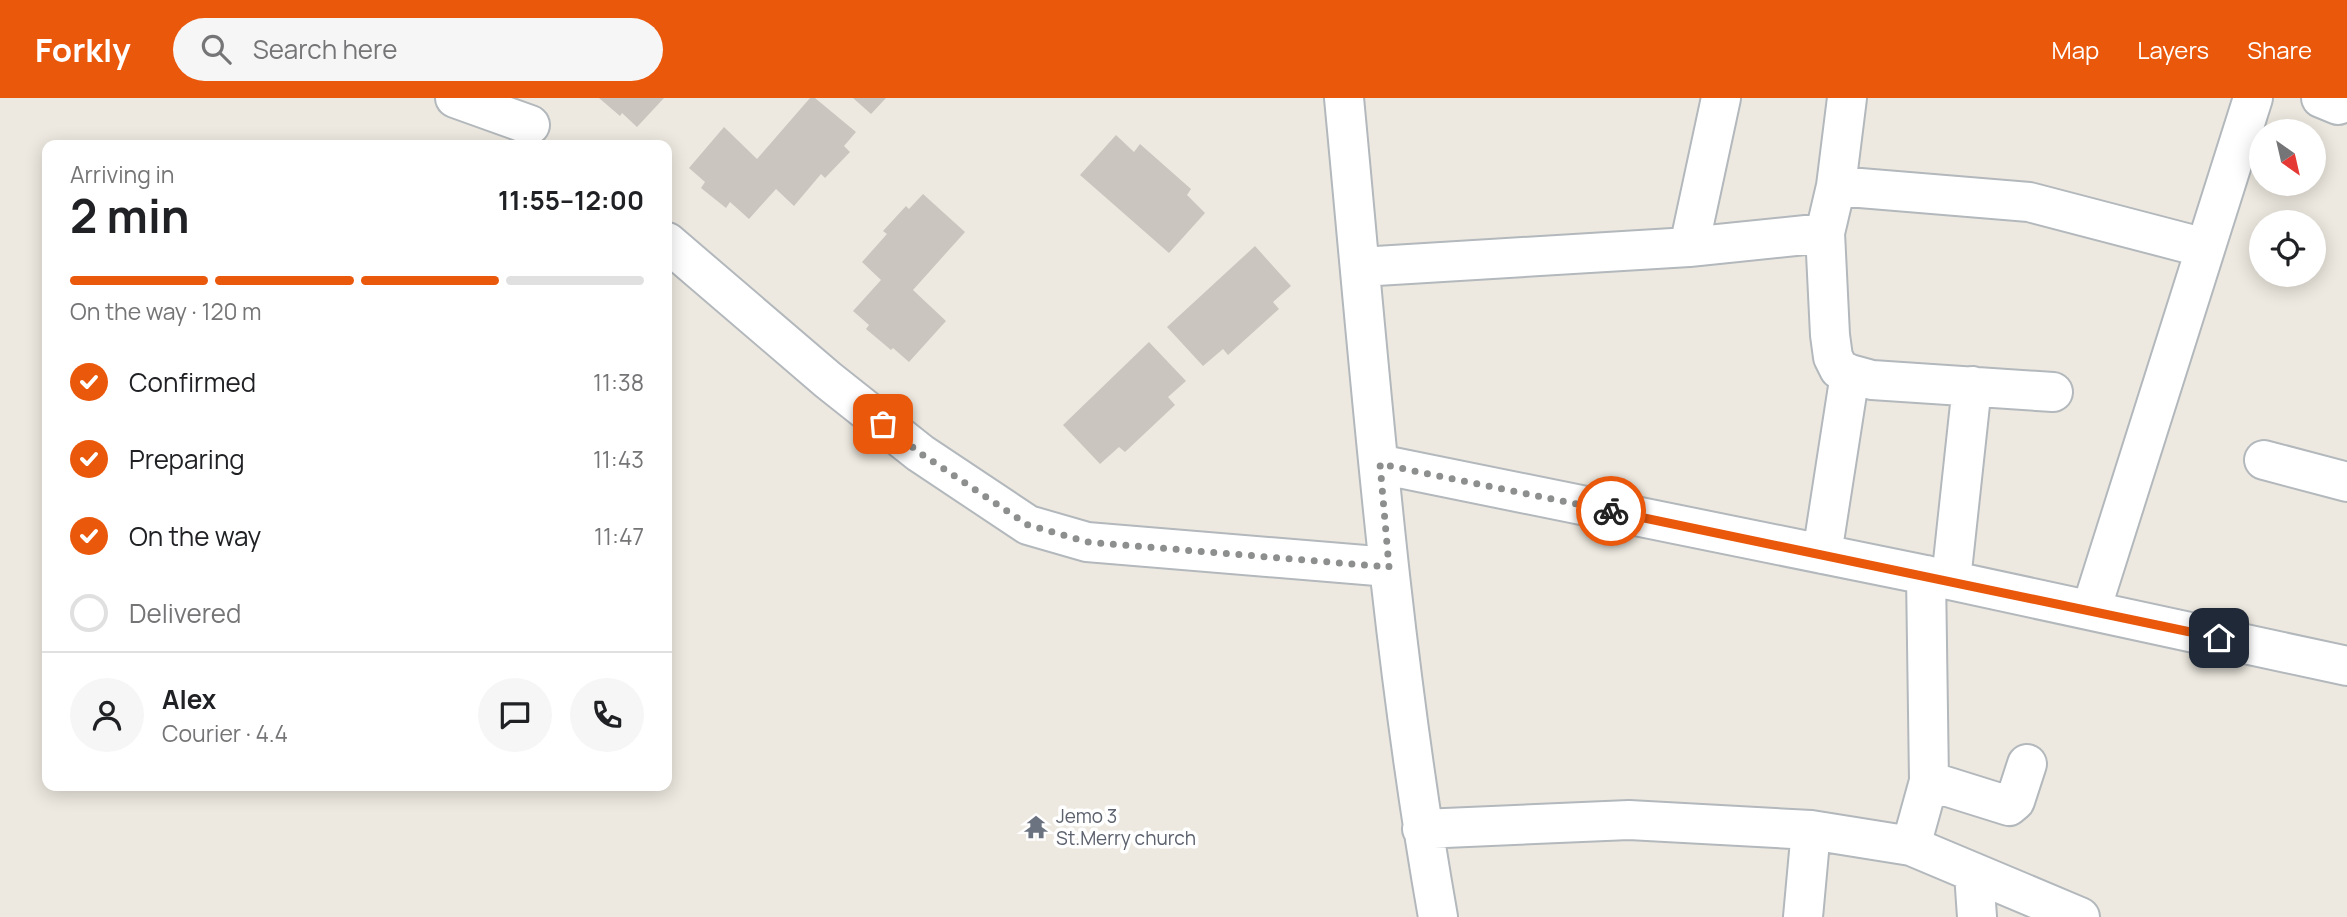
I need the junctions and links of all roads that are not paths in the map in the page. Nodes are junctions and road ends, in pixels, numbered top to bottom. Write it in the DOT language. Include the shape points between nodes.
graph roads {
  1 [pos="455,98"];
  2 [pos="1344,98"];
  3 [pos="1721,98"];
  4 [pos="1847,98"];
  5 [pos="2253,98"];
  6 [pos="531,123"];
  7 [pos="1836,186"];
  8 [pos="1825,233"];
  9 [pos="672,246"];
  10 [pos="1689,247"];
  11 [pos="2205,248"];
  12 [pos="1360,267"];
  13 [pos="1850,374"];
  14 [pos="1972,386"];
  15 [pos="2053,392"];
  16 [pos="2264,460"];
  17 [pos="1380,464"];
  18 [pos="2347,482"];
  19 [pos="1822,554"];
  20 [pos="1389,567"];
  21 [pos="1938,578"];
  22 [pos="2091,610"];
  23 [pos="2347,666"];
  24 [pos="2027,764"];
  25 [pos="1928,781"];
  26 [pos="1422,829"];
  27 [pos="1811,830"];
  28 [pos="1911,846"];
  29 [pos="1974,873"];
  30 [pos="1438,917"];
  31 [pos="1803,917"];
  32 [pos="1977,917"];
  33 [pos="2080,917"];
  1 -- 6 [label="street"];
  2 -- 12 [label="street"];
  3 -- 10 [label="street"];
  4 -- 7 [label="street"];
  5 -- 11 [label="street"];
  7 -- 8 [label="street"];
  7 -- 11 [label="street" via="2029,202"];
  8 -- 10 [label="street"];
  8 -- 13 [label="street" via="1829,335 1839,369"];
  9 -- 20 [label="street" via="920,453 1028,525 1087,542"];
  10 -- 12 [label="street"];
  11 -- 22 [label="street"];
  12 -- 17 [label="street"];
  13 -- 14 [label="street" via="1872,380"];
  13 -- 19 [label="street"];
  14 -- 15 [label="street"];
  14 -- 21 [label="street"];
  16 -- 18 [label="street"];
  17 -- 19 [label="street"];
  17 -- 20 [label="street"];
  19 -- 21 [label="street"];
  20 -- 26 [label="street"];
  21 -- 22 [label="street"];
  21 -- 25 [label="street"];
  22 -- 23 [label="street"];
  24 -- 25 [label="street" via="2015,801 2009,806"];
  25 -- 28 [label="street"];
  26 -- 27 [label="street" via="1629,820"];
  26 -- 30 [label="street"];
  27 -- 28 [label="street"];
  27 -- 31 [label="street"];
  28 -- 29 [label="street"];
  29 -- 32 [label="street"];
  29 -- 33 [label="street"];
}
